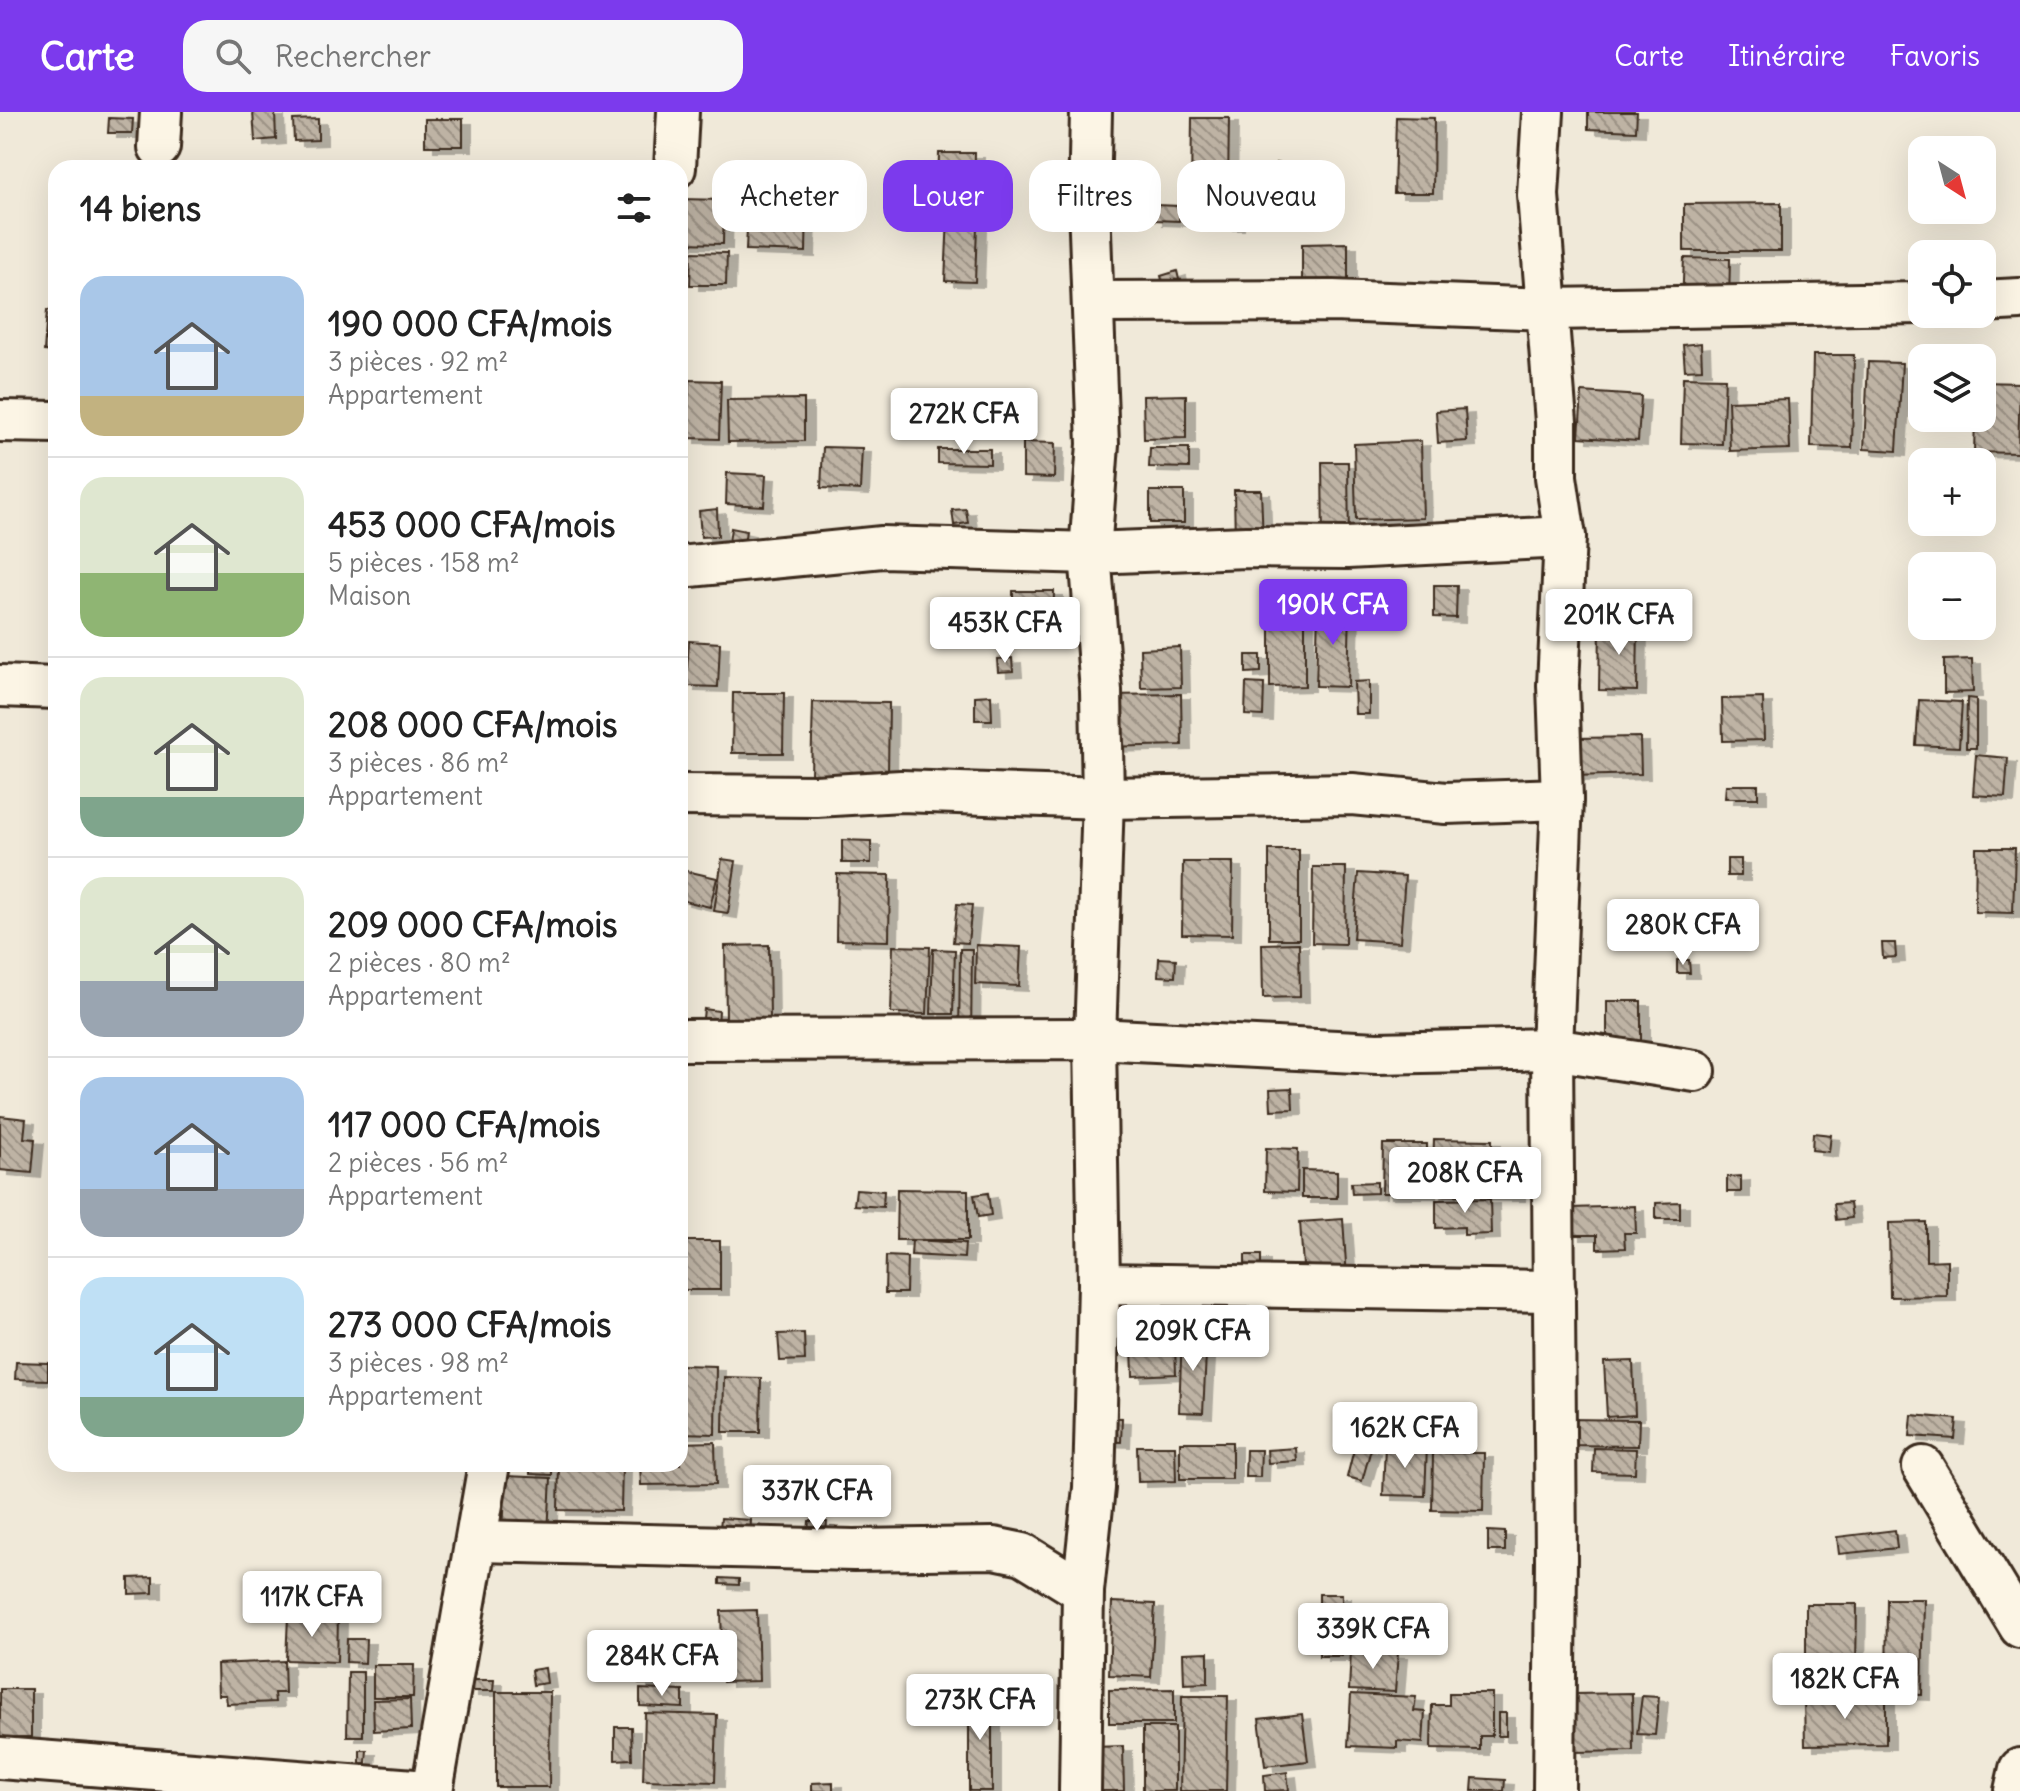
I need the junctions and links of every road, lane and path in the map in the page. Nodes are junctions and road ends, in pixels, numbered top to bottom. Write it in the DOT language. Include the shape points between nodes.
graph roads {
  1 [pos="678,112"];
  2 [pos="1091,112"];
  3 [pos="1543,112"];
  4 [pos="675,160"];
  5 [pos="2020,299"];
  6 [pos="1996,300"];
  7 [pos="1094,302"];
  8 [pos="1908,303"];
  9 [pos="1549,309"];
  10 [pos="0,421"];
  11 [pos="48,422"];
  12 [pos="1565,537"];
  13 [pos="1090,553"];
  14 [pos="688,566"];
  15 [pos="0,686"];
  16 [pos="48,688"];
  17 [pos="688,795"];
  18 [pos="1103,798"];
  19 [pos="1562,799"];
  20 [pos="1095,1039"];
  21 [pos="688,1040"];
  22 [pos="1552,1049"];
  23 [pos="1695,1071"];
  24 [pos="1099,1284"];
  25 [pos="1555,1291"];
  26 [pos="1923,1467"];
  27 [pos="488,1472"];
  28 [pos="478,1541"];
  29 [pos="1083,1591"];
  30 [pos="2020,1627"];
  31 [pos="0,1758"];
  32 [pos="2020,1769"];
  33 [pos="430,1791"];
  34 [pos="1080,1791"];
  35 [pos="1554,1791"];
  36 [pos="2015,1791"];
  1 -- 4 [label="street"];
  2 -- 7 [label="street"];
  3 -- 9 [label="street" via="1538,195"];
  5 -- 6 [label="street"];
  7 -- 9 [label="street" via="1333,301"];
  7 -- 13 [label="street" via="1098,444"];
  8 -- 9 [label="street"];
  9 -- 12 [label="street" via="1556,477"];
  10 -- 11 [label="street"];
  12 -- 13 [label="street"];
  12 -- 19 [label="street" via="1558,685"];
  13 -- 14 [label="street" via="882,547"];
  13 -- 18 [label="street"];
  15 -- 16 [label="street"];
  17 -- 18 [label="street" via="901,791"];
  18 -- 19 [label="street" via="1352,794 1446,803"];
  18 -- 20 [label="street"];
  19 -- 22 [label="street"];
  20 -- 21 [label="street"];
  20 -- 22 [label="street" via="1377,1053"];
  20 -- 24 [label="street"];
  22 -- 23 [label="street"];
  22 -- 25 [label="street"];
  24 -- 25 [label="street"];
  24 -- 29 [label="street" via="1094,1488"];
  25 -- 35 [label="street"];
  26 -- 30 [label="street"];
  27 -- 28 [label="street"];
  28 -- 29 [label="street" via="994,1548 1023,1554"];
  28 -- 33 [label="street"];
  29 -- 34 [label="street"];
  31 -- 33 [label="street"];
  32 -- 36 [label="street"];
}
